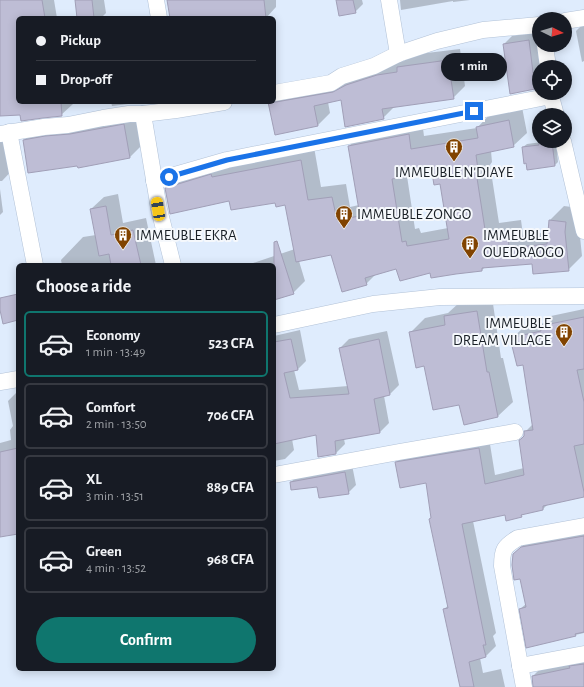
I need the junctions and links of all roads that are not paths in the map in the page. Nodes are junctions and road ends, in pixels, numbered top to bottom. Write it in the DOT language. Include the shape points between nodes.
graph roads {
  1 [pos="156,0"];
  2 [pos="389,0"];
  3 [pos="159,16"];
  4 [pos="584,18"];
  5 [pos="572,20"];
  6 [pos="532,26"];
  7 [pos="398,54"];
  8 [pos="276,93"];
  9 [pos="532,98"];
  10 [pos="200,104"];
  11 [pos="175,106"];
  12 [pos="143,114"];
  13 [pos="5,133"];
  14 [pos="565,148"];
  15 [pos="154,181"];
  16 [pos="584,231"];
  17 [pos="35,263"];
  18 [pos="172,263"];
  19 [pos="584,296"];
  20 [pos="276,325"];
  21 [pos="16,379"];
  22 [pos="0,382"];
  23 [pos="515,432"];
  24 [pos="276,475"];
  25 [pos="584,526"];
  26 [pos="584,654"];
  27 [pos="520,666"];
  28 [pos="524,687"];
  1 -- 3 [label="street"];
  2 -- 7 [label="street"];
  4 -- 5 [label="street"];
  6 -- 7 [label="street" via="483,30"];
  7 -- 8 [label="street" via="374,66 342,76 331,83"];
  9 -- 15 [label="street" via="227,160"];
  10 -- 11 [label="street"];
  11 -- 12 [label="street"];
  12 -- 13 [label="street"];
  12 -- 15 [label="street"];
  13 -- 17 [label="street"];
  14 -- 16 [label="street"];
  15 -- 18 [label="street" via="158,209"];
  19 -- 20 [label="street" via="440,297 373,304"];
  21 -- 22 [label="street"];
  23 -- 24 [label="street"];
  25 -- 27 [label="street" via="518,538 509,543 504,550 502,566"];
  26 -- 27 [label="street"];
  27 -- 28 [label="street"];
}
